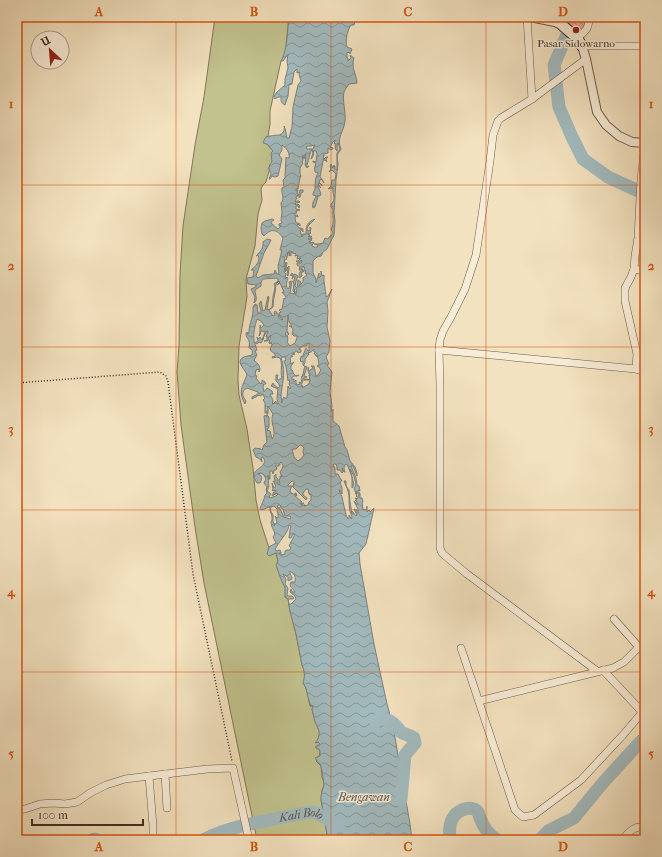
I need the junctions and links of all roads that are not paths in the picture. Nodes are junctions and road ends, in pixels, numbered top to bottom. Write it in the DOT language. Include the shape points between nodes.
graph roads {
  1 [pos="528,17"];
  2 [pos="589,17"];
  3 [pos="563,26"];
  4 [pos="578,40"];
  5 [pos="645,46"];
  6 [pos="586,59"];
  7 [pos="532,99"];
  8 [pos="645,144"];
  9 [pos="642,218"];
  10 [pos="634,269"];
  11 [pos="645,271"];
  12 [pos="439,350"];
  13 [pos="636,369"];
  14 [pos="645,372"];
  15 [pos="614,618"];
  16 [pos="645,641"];
  17 [pos="460,648"];
  18 [pos="639,648"];
  19 [pos="645,654"];
  20 [pos="600,671"];
  21 [pos="479,701"];
  22 [pos="644,712"];
  23 [pos="165,774"];
  24 [pos="149,776"];
  25 [pos="167,808"];
  26 [pos="17,810"];
  27 [pos="645,828"];
  28 [pos="153,840"];
  29 [pos="249,840"];
  30 [pos="622,840"];
  1 -- 3 [label="street"];
  1 -- 7 [label="street"];
  2 -- 4 [label="street" via="588,27"];
  3 -- 4 [label="main road"];
  4 -- 5 [label="street"];
  4 -- 6 [label="street"];
  6 -- 7 [label="street"];
  6 -- 8 [label="street" via="597,112 606,125 619,136"];
  7 -- 12 [label="street" via="501,118 495,126 476,255 465,289 443,331"];
  8 -- 9 [label="street" via="641,180"];
  9 -- 10 [label="street"];
  10 -- 11 [label="street"];
  10 -- 13 [label="street" via="625,288 625,300 637,354"];
  12 -- 13 [label="street"];
  12 -- 20 [label="street" via="440,551 467,574"];
  13 -- 14 [label="street"];
  15 -- 18 [label="street"];
  16 -- 18 [label="street"];
  17 -- 21 [label="street"];
  18 -- 19 [label="street"];
  18 -- 20 [label="street" via="624,662"];
  20 -- 21 [label="street"];
  20 -- 22 [label="street"];
  21 -- 22 [label="street" via="515,810 524,817 534,815 581,780"];
  23 -- 24 [label="street"];
  23 -- 25 [label="street"];
  23 -- 29 [label="street" via="233,768"];
  24 -- 26 [label="street" via="106,785 70,804 40,804"];
  24 -- 28 [label="street"];
  27 -- 30 [label="street" via="635,827"];
}
